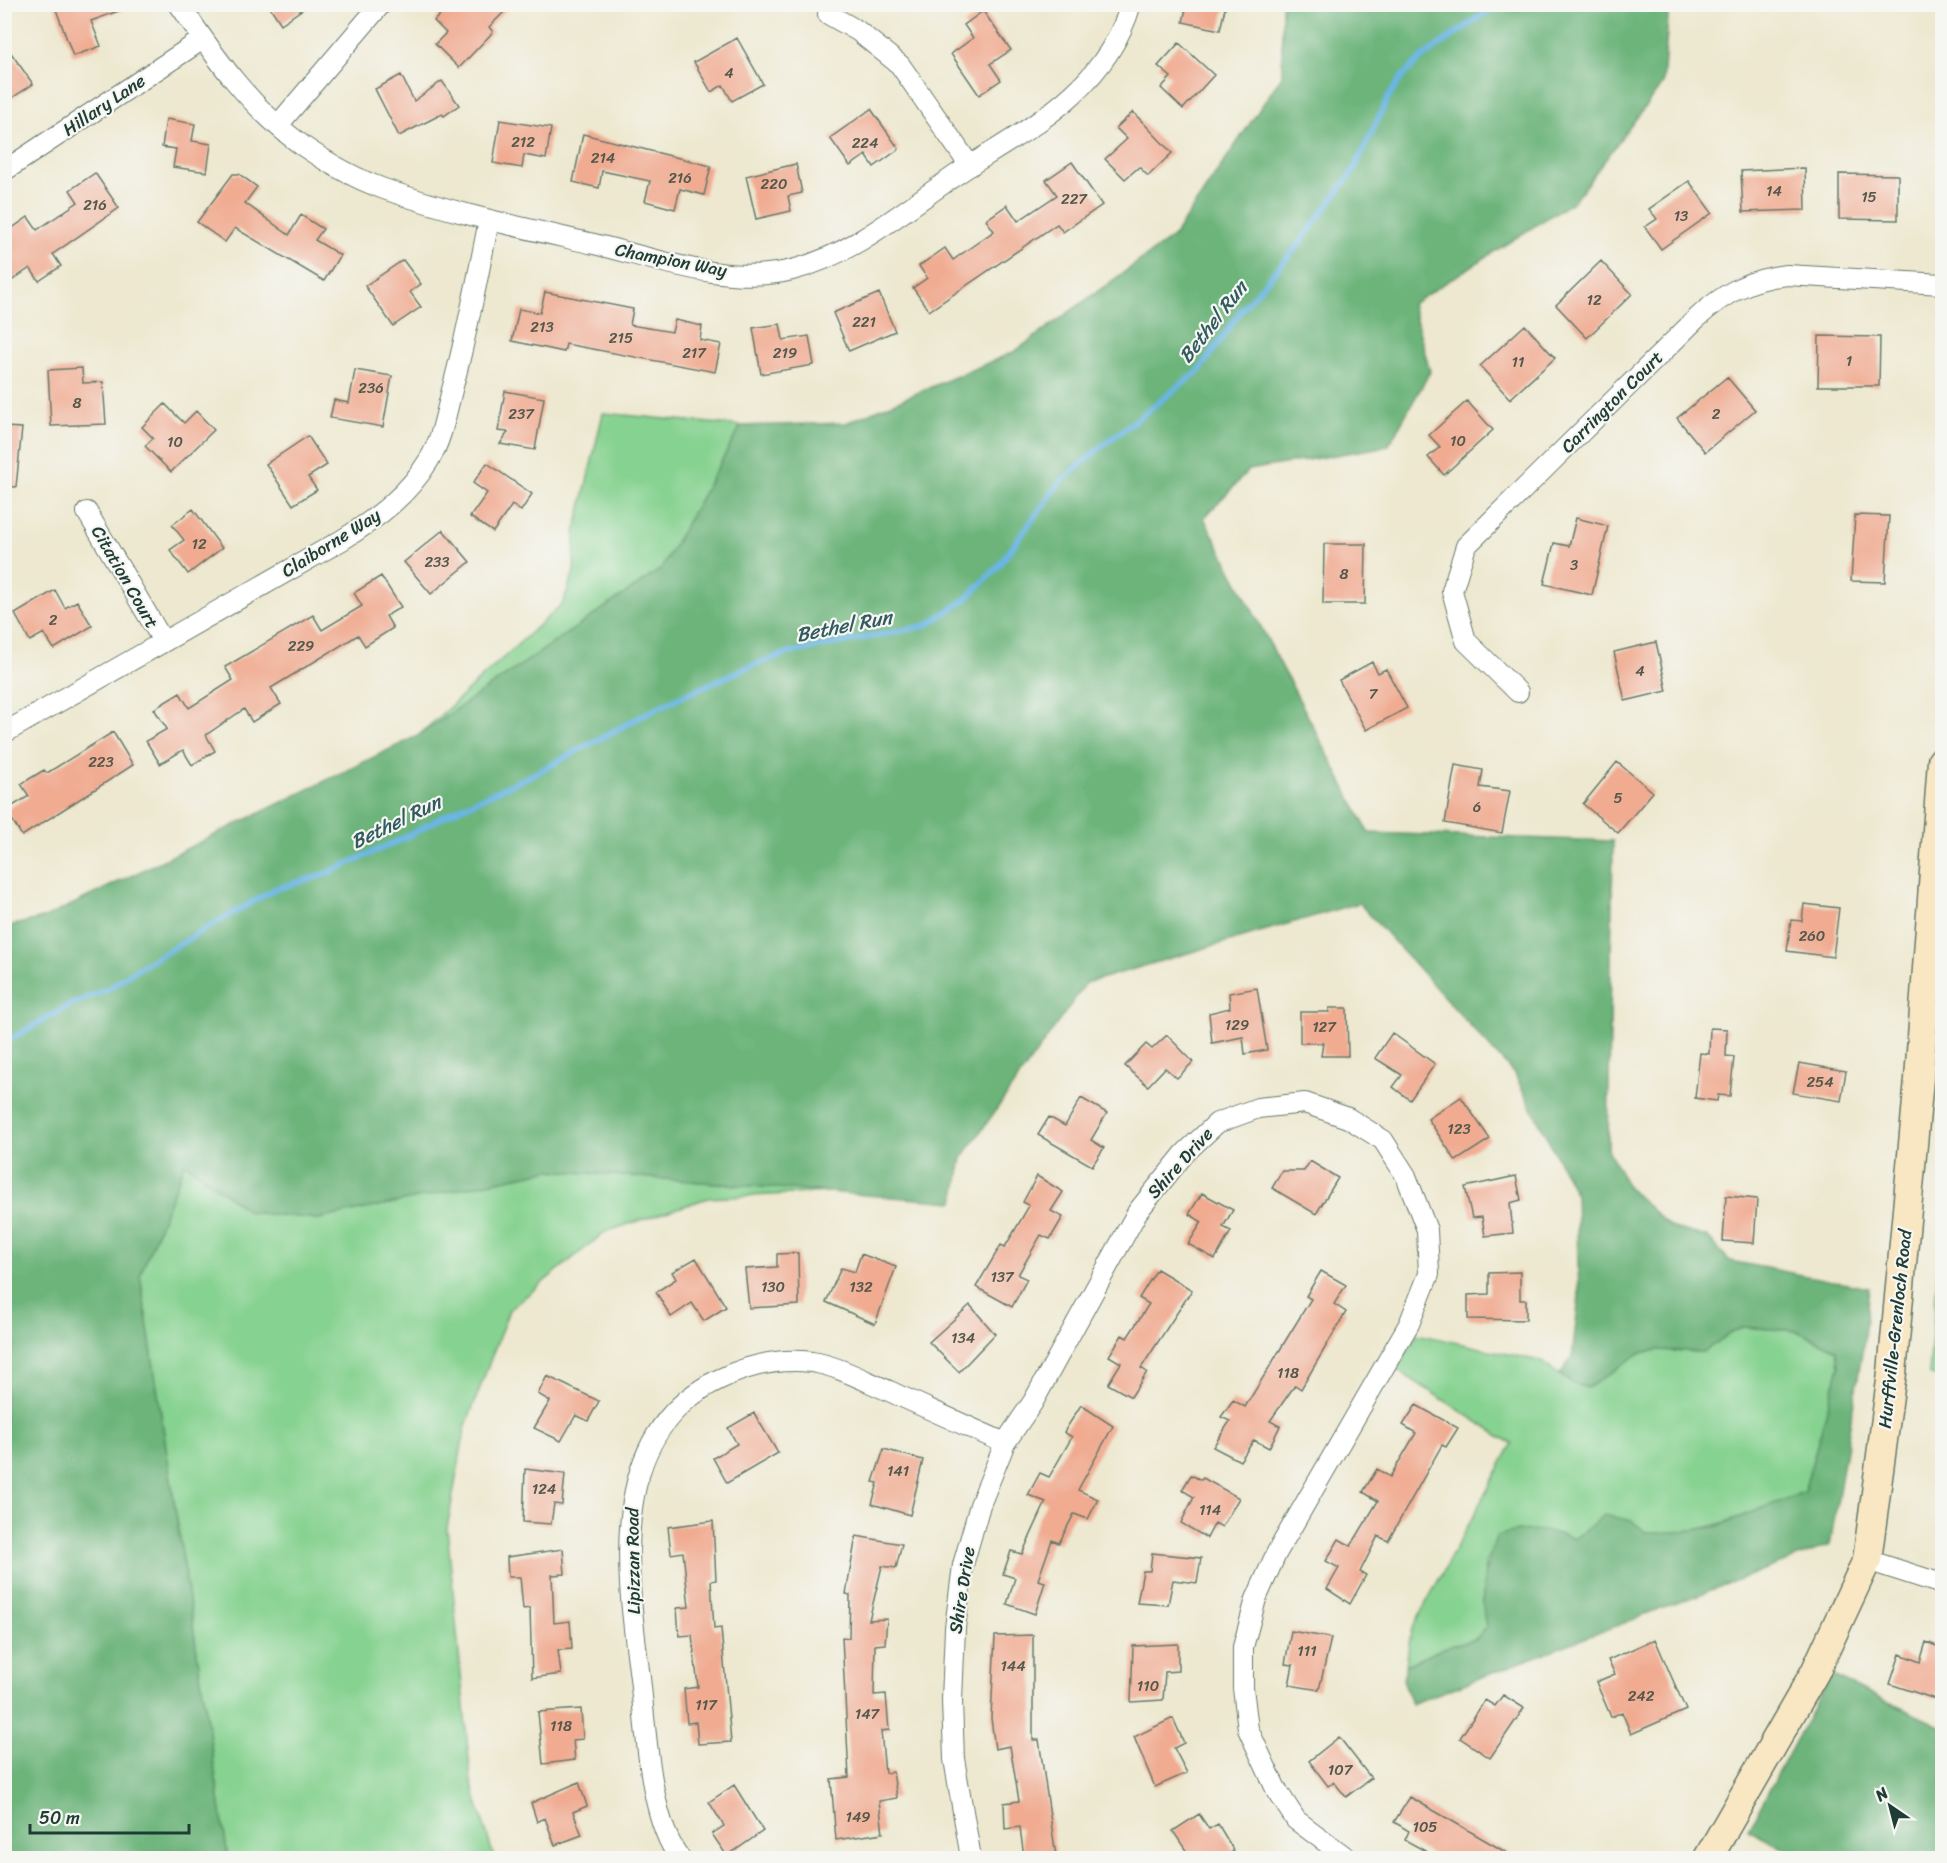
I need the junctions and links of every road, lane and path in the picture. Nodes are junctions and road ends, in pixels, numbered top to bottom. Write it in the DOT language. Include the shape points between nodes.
graph roads {
  1 [pos="179,4"];
  2 [pos="381,4"];
  3 [pos="1131,4"];
  4 [pos="828,14"];
  5 [pos="203,39"];
  6 [pos="278,125"];
  7 [pos="970,166"];
  8 [pos="4,171"];
  9 [pos="489,220"];
  10 [pos="1942,284"];
  11 [pos="87,512"];
  12 [pos="163,641"];
  13 [pos="1518,692"];
  14 [pos="4,733"];
  15 [pos="1942,761"];
  16 [pos="1005,1443"];
  17 [pos="1867,1560"];
  18 [pos="1942,1584"];
  19 [pos="680,1858"];
  20 [pos="971,1858"];
  21 [pos="1347,1858"];
  22 [pos="1708,1858"];
  1 -- 5 [label="street, Champion Way"];
  2 -- 6 [label="street"];
  3 -- 7 [label="street, Champion Way" via="1118,36 1079,89 1040,123"];
  4 -- 7 [label="street" via="879,46 900,65"];
  5 -- 6 [label="street, Champion Way" via="240,89"];
  5 -- 8 [label="street, Hillary Lane"];
  6 -- 9 [label="street, Champion Way" via="302,145 356,176"];
  7 -- 9 [label="street, Champion Way" via="856,242 808,265 768,273 696,268"];
  9 -- 12 [label="street, Claiborne Way" via="446,415 431,458 415,481 371,522"];
  10 -- 13 [label="street, Carrington Court" via="1787,274 1763,277 1740,285 1696,319 1466,546 1452,591 1466,641"];
  11 -- 12 [label="street, Citation Court"];
  12 -- 14 [label="street, Claiborne Way"];
  15 -- 17 [label="main road, Hurffville-Grenloch Road" via="1893,1361"];
  16 -- 19 [label="street, Lipizzan Road" via="856,1376 814,1362 780,1361 741,1369 707,1385 680,1404 660,1430 642,1466 631,1503 629,1545 632,1616 659,1814"];
  16 -- 20 [label="street, Shire Drive" via="980,1504 966,1555 954,1628 954,1759"];
  16 -- 21 [label="street, Shire Drive" via="1033,1402 1138,1211 1185,1153 1217,1123 1258,1108 1305,1103 1348,1118 1383,1140 1407,1176 1427,1230 1429,1274 1409,1324 1276,1554 1256,1599 1243,1647 1248,1729 1276,1789 1296,1820"];
  17 -- 18 [label="street"];
  17 -- 22 [label="main road, Hurffville-Grenloch Road" via="1815,1672"];
}
